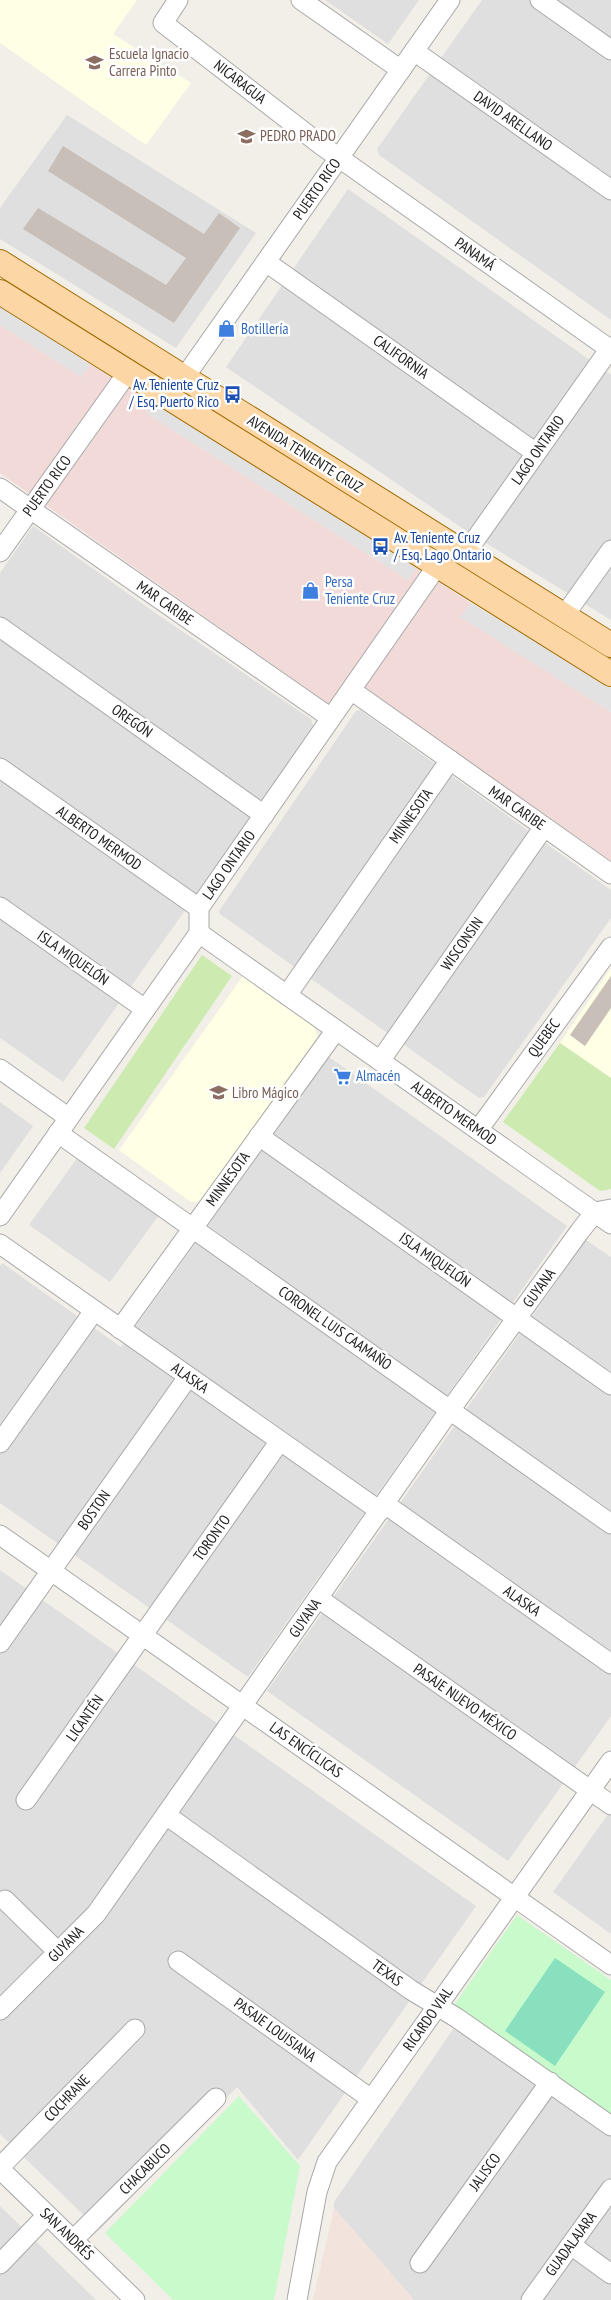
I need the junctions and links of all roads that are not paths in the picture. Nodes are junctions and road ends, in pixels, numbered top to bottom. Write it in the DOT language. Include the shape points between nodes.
graph roads {
  1 [pos="178,0"];
  2 [pos="301,0"];
  3 [pos="450,0"];
  4 [pos="540,0"];
  5 [pos="611,50"];
  6 [pos="414,51"];
  7 [pos="401,70"];
  8 [pos="340,157"];
  9 [pos="611,190"];
  10 [pos="0,262"];
  11 [pos="266,262"];
  12 [pos="0,292"];
  13 [pos="610,349"];
  14 [pos="128,372"];
  15 [pos="184,378"];
  16 [pos="536,453"];
  17 [pos="0,488"];
  18 [pos="30,509"];
  19 [pos="611,550"];
  20 [pos="0,552"];
  21 [pos="465,554"];
  22 [pos="437,566"];
  23 [pos="564,616"];
  24 [pos="0,627"];
  25 [pos="611,645"];
  26 [pos="611,674"];
  27 [pos="351,690"];
  28 [pos="331,718"];
  29 [pos="450,760"];
  30 [pos="0,768"];
  31 [pos="264,815"];
  32 [pos="544,827"];
  33 [pos="611,874"];
  34 [pos="0,907"];
  35 [pos="198,908"];
  36 [pos="199,933"];
  37 [pos="611,947"];
  38 [pos="286,995"];
  39 [pos="145,1009"];
  40 [pos="336,1030"];
  41 [pos="380,1061"];
  42 [pos="0,1069"];
  43 [pos="64,1125"];
  44 [pos="478,1130"];
  45 [pos="259,1136"];
  46 [pos="603,1211"];
  47 [pos="0,1216"];
  48 [pos="611,1224"];
  49 [pos="193,1228"];
  50 [pos="0,1244"];
  51 [pos="94,1311"];
  52 [pos="517,1318"];
  53 [pos="120,1329"];
  54 [pos="188,1377"];
  55 [pos="611,1385"];
  56 [pos="450,1410"];
  57 [pos="280,1441"];
  58 [pos="0,1443"];
  59 [pos="382,1507"];
  60 [pos="611,1524"];
  61 [pos="0,1535"];
  62 [pos="51,1571"];
  63 [pos="318,1598"];
  64 [pos="143,1636"];
  65 [pos="0,1643"];
  66 [pos="611,1664"];
  67 [pos="243,1706"];
  68 [pos="611,1761"];
  69 [pos="590,1790"];
  70 [pos="26,1800"];
  71 [pos="611,1805"];
  72 [pos="166,1815"];
  73 [pos="515,1897"];
  74 [pos="5,1900"];
  75 [pos="58,1952"];
  76 [pos="178,1961"];
  77 [pos="611,1965"];
  78 [pos="3,2001"];
  79 [pos="437,2006"];
  80 [pos="135,2029"];
  81 [pos="550,2082"];
  82 [pos="216,2098"];
  83 [pos="371,2099"];
  84 [pos="611,2126"];
  85 [pos="0,2168"];
  86 [pos="611,2189"];
  87 [pos="47,2215"];
  88 [pos="73,2240"];
  89 [pos="571,2245"];
  90 [pos="420,2263"];
  91 [pos="0,2264"];
  92 [pos="611,2274"];
  93 [pos="124,2296"];
  94 [pos="297,2300"];
  95 [pos="531,2300"];
  1 -- 8 [label="street, NICARAGUA" via="163,23"];
  2 -- 7 [label="street"];
  3 -- 6 [label="street, PUERTO RICO"];
  4 -- 5 [label="street"];
  6 -- 7 [label="street, PUERTO RICO"];
  6 -- 9 [label="street, DAVID ARELLANO"];
  7 -- 8 [label="street, PUERTO RICO"];
  8 -- 11 [label="street, PUERTO RICO"];
  8 -- 13 [label="street, PANAMÁ"];
  10 -- 15 [label="main road, AVENIDA TENIENTE CRUZ"];
  11 -- 15 [label="street, PUERTO RICO"];
  11 -- 16 [label="street, CALIFORNIA"];
  12 -- 14 [label="main road, AVENIDA TENIENTE CRUZ"];
  13 -- 16 [label="street, LAGO ONTARIO"];
  14 -- 18 [label="street, PUERTO RICO"];
  14 -- 22 [label="main road, AVENIDA TENIENTE CRUZ"];
  15 -- 21 [label="main road, AVENIDA TENIENTE CRUZ"];
  16 -- 21 [label="street, LAGO ONTARIO"];
  17 -- 18 [label="street, MAR CARIBE"];
  18 -- 20 [label="street, PUERTO RICO"];
  18 -- 28 [label="street, MAR CARIBE"];
  19 -- 23 [label="street"];
  21 -- 23 [label="main road, AVENIDA TENIENTE CRUZ"];
  22 -- 26 [label="main road, AVENIDA TENIENTE CRUZ"];
  22 -- 27 [label="street, LAGO ONTARIO"];
  23 -- 25 [label="main road, AVENIDA TENIENTE CRUZ"];
  24 -- 31 [label="street, OREGÓN"];
  27 -- 28 [label="street, LAGO ONTARIO"];
  27 -- 29 [label="street, MAR CARIBE"];
  28 -- 31 [label="street, LAGO ONTARIO"];
  29 -- 32 [label="street, MAR CARIBE"];
  29 -- 38 [label="street, MINNESOTA"];
  30 -- 35 [label="street, ALBERTO MERMOD"];
  31 -- 35 [label="street, LAGO ONTARIO"];
  32 -- 33 [label="street, MAR CARIBE"];
  32 -- 41 [label="street, WISCONSIN"];
  34 -- 39 [label="street, ISLA MIQUELÓN"];
  35 -- 36 [label="street, LAGO ONTARIO"];
  36 -- 38 [label="street, ALBERTO MERMOD"];
  36 -- 39 [label="street"];
  37 -- 44 [label="street, QUEBEC"];
  38 -- 40 [label="street, ALBERTO MERMOD"];
  39 -- 43 [label="street"];
  40 -- 41 [label="street, ALBERTO MERMOD"];
  40 -- 45 [label="street, MINNESOTA"];
  41 -- 44 [label="street, ALBERTO MERMOD"];
  42 -- 43 [label="street, CORONEL LUIS CAAMAÑO"];
  43 -- 47 [label="street"];
  43 -- 49 [label="street, CORONEL LUIS CAAMAÑO"];
  44 -- 46 [label="street, ALBERTO MERMOD"];
  45 -- 49 [label="street, MINNESOTA"];
  45 -- 52 [label="street, ISLA MIQUELÓN"];
  46 -- 48 [label="street, ALBERTO MERMOD"];
  46 -- 52 [label="street, GUYANA"];
  49 -- 53 [label="street, MINNESOTA"];
  49 -- 56 [label="street, CORONEL LUIS CAAMAÑO"];
  50 -- 51 [label="street, ALASKA"];
  51 -- 53 [label="street, ALASKA"];
  51 -- 58 [label="street"];
  52 -- 55 [label="street, ISLA MIQUELÓN"];
  52 -- 56 [label="street, GUYANA"];
  53 -- 54 [label="street, ALASKA"];
  54 -- 57 [label="street, ALASKA"];
  54 -- 62 [label="street, BOSTON"];
  56 -- 59 [label="street, GUYANA"];
  56 -- 60 [label="street, CORONEL LUIS CAAMAÑO"];
  57 -- 59 [label="street, ALASKA"];
  57 -- 64 [label="street, TORONTO"];
  59 -- 63 [label="street, GUYANA"];
  59 -- 66 [label="street, ALASKA"];
  61 -- 62 [label="street, LAS ENCÍCLICAS"];
  62 -- 64 [label="street, LAS ENCÍCLICAS"];
  62 -- 65 [label="street, BOSTON"];
  63 -- 67 [label="street, GUYANA"];
  63 -- 69 [label="street, PASAJE NUEVO MÉXICO"];
  64 -- 67 [label="street, LAS ENCÍCLICAS"];
  64 -- 70 [label="street, LICANTÉN"];
  67 -- 72 [label="street, GUYANA"];
  67 -- 73 [label="street, LAS ENCÍCLICAS"];
  68 -- 69 [label="street, RICARDO VIAL"];
  69 -- 71 [label="street, PASAJE NUEVO MÉXICO"];
  69 -- 73 [label="street, RICARDO VIAL"];
  72 -- 75 [label="street, GUYANA" via="96,1914"];
  72 -- 79 [label="street, TEXAS"];
  73 -- 77 [label="street, LAS ENCÍCLICAS"];
  73 -- 79 [label="street, RICARDO VIAL"];
  74 -- 75 [label="street"];
  75 -- 78 [label="street, GUYANA"];
  76 -- 83 [label="street, PASAJE LOUISIANA"];
  79 -- 81 [label="street, TEXAS"];
  79 -- 83 [label="street, RICARDO VIAL"];
  80 -- 85 [label="street, COCHRANE"];
  81 -- 84 [label="street, TEXAS"];
  81 -- 90 [label="street, JALISCO"];
  82 -- 88 [label="street, CHACABUCO"];
  83 -- 94 [label="street, RICARDO VIAL" via="323,2171"];
  85 -- 87 [label="street, SAN ANDRÉS"];
  86 -- 89 [label="street, GUADALAJARA"];
  87 -- 88 [label="street, SAN ANDRÉS"];
  87 -- 91 [label="street"];
  88 -- 93 [label="street, SAN ANDRÉS"];
  89 -- 92 [label="street"];
  89 -- 95 [label="street, GUADALAJARA"];
}
